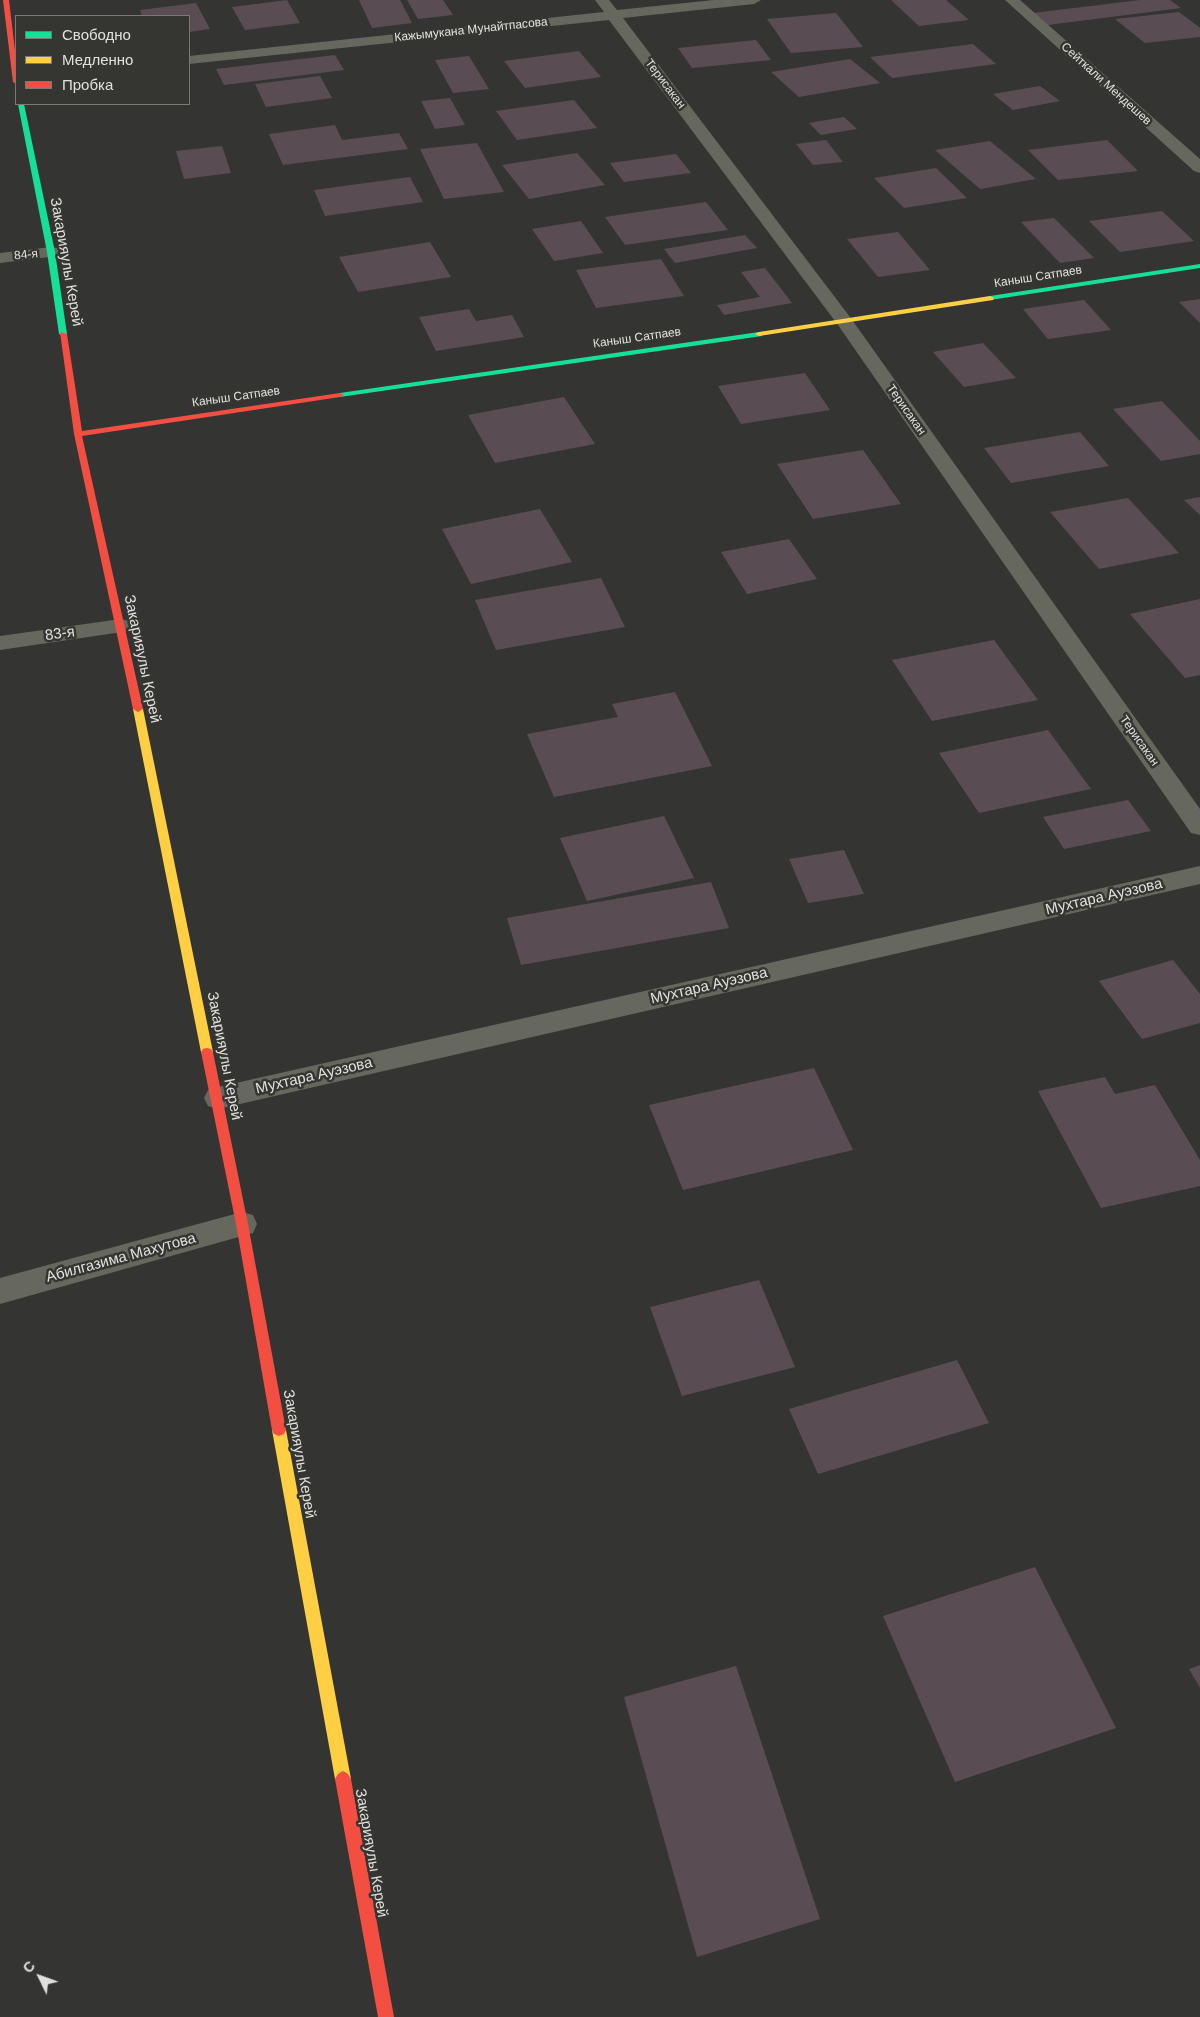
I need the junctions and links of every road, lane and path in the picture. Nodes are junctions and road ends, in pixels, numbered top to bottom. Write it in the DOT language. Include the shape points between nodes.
graph roads {
  1 [pos="6,0"];
  2 [pos="754,0"];
  3 [pos="1012,0"];
  4 [pos="608,7"];
  5 [pos="190,60"];
  6 [pos="15,72"];
  7 [pos="21,105"];
  8 [pos="1200,168"];
  9 [pos="51,252"];
  10 [pos="0,258"];
  11 [pos="1200,266"];
  12 [pos="844,321"];
  13 [pos="78,434"];
  14 [pos="120,626"];
  15 [pos="0,643"];
  16 [pos="1200,827"];
  17 [pos="1200,875"];
  18 [pos="218,1098"];
  19 [pos="242,1224"];
  20 [pos="0,1291"];
  21 [pos="386,2017"];
  1 -- 6 [label="main road"];
  2 -- 4 [label="street, Кажымукана Мунайтпасова"];
  3 -- 8 [label="street, Сейткали Мендешев"];
  4 -- 5 [label="street, Кажымукана Мунайтпасова"];
  4 -- 12 [label="street, Терисакан"];
  7 -- 9 [label="main road, Закарияулы Керей"];
  9 -- 10 [label="street, 84-я"];
  9 -- 13 [label="main road, Закарияулы Керей"];
  11 -- 12 [label="main road, Каныш Сатпаев"];
  12 -- 13 [label="main road, Каныш Сатпаев"];
  12 -- 16 [label="street, Терисакан"];
  13 -- 14 [label="main road, Закарияулы Керей"];
  14 -- 15 [label="street, 83-я"];
  14 -- 18 [label="main road, Закарияулы Керей"];
  17 -- 18 [label="street, Мухтара Ауэзова"];
  18 -- 19 [label="main road, Закарияулы Керей"];
  19 -- 20 [label="street, Абилгазима Махутова"];
  19 -- 21 [label="main road, Закарияулы Керей"];
}
